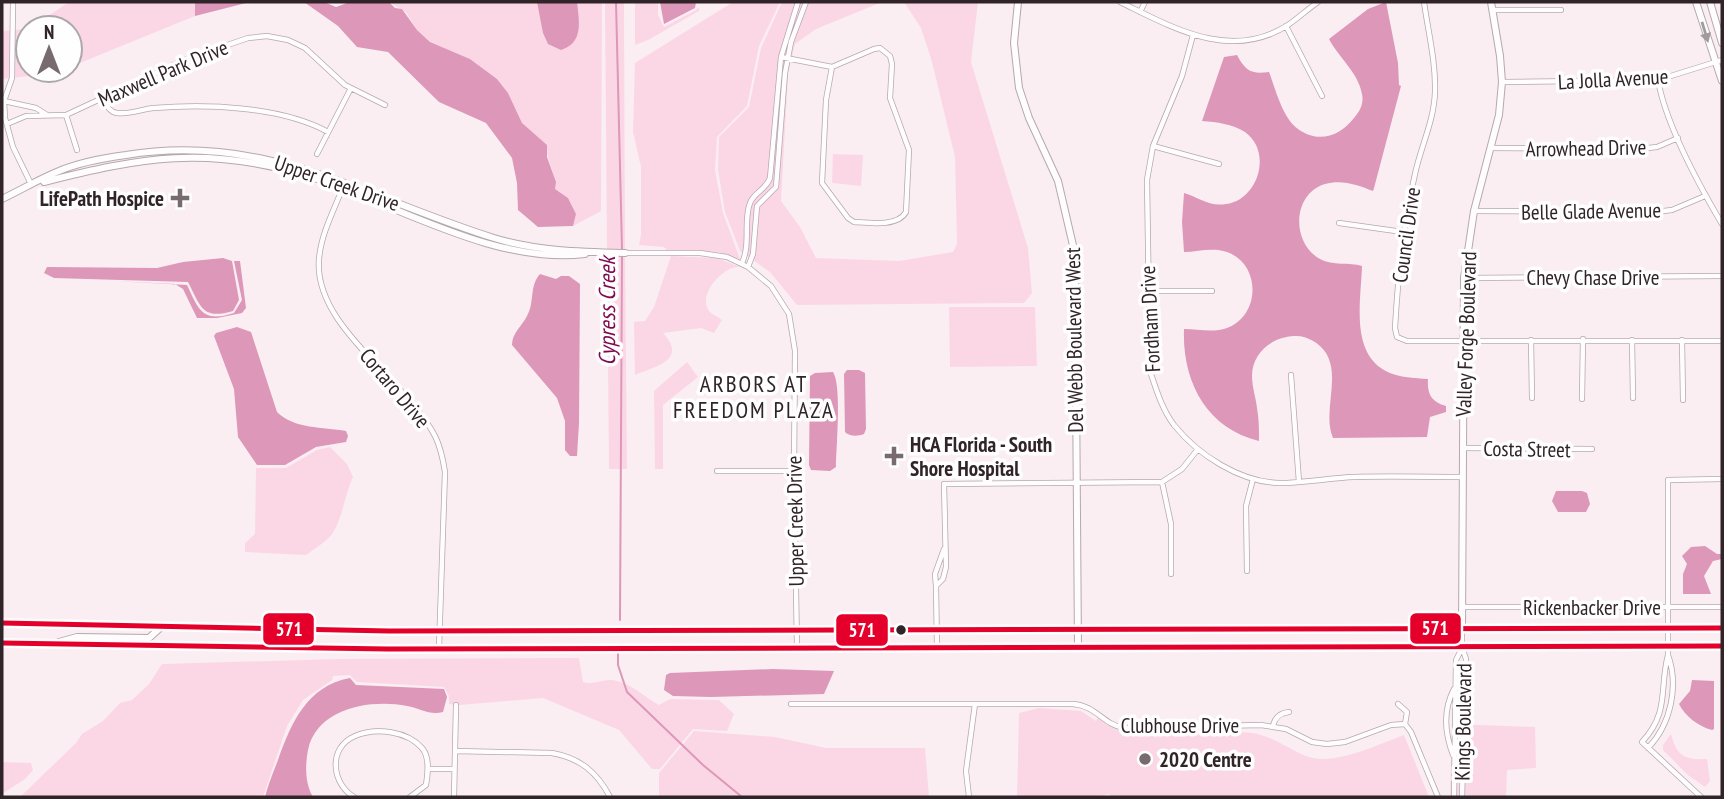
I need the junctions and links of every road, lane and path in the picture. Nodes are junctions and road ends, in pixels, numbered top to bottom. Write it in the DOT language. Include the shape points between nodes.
graph roads {
  1 [pos="13,2"];
  2 [pos="798,2"];
  3 [pos="806,2"];
  4 [pos="1018,2"];
  5 [pos="1120,2"];
  6 [pos="1145,2"];
  7 [pos="1318,2"];
  8 [pos="1424,2"];
  9 [pos="1492,2"];
  10 [pos="1696,2"];
  11 [pos="1710,2"];
  12 [pos="1493,10"];
  13 [pos="1561,10"];
  14 [pos="1140,12"];
  15 [pos="1286,26"];
  16 [pos="1193,35"];
  17 [pos="1722,43"];
  18 [pos="780,57"];
  19 [pos="788,58"];
  20 [pos="1719,62"];
  21 [pos="832,68"];
  22 [pos="1658,80"];
  23 [pos="1722,81"];
  24 [pos="1502,82"];
  25 [pos="351,88"];
  26 [pos="1322,96"];
  27 [pos="102,98"];
  28 [pos="4,102"];
  29 [pos="385,105"];
  30 [pos="48,115"];
  31 [pos="66,116"];
  32 [pos="7,124"];
  33 [pos="328,132"];
  34 [pos="1678,138"];
  35 [pos="1153,146"];
  36 [pos="1493,148"];
  37 [pos="77,150"];
  38 [pos="317,154"];
  39 [pos="1219,164"];
  40 [pos="32,185"];
  41 [pos="343,186"];
  42 [pos="1706,196"];
  43 [pos="2,199"];
  44 [pos="1475,211"];
  45 [pos="1339,223"];
  46 [pos="1722,224"];
  47 [pos="1403,232"];
  48 [pos="625,253"];
  49 [pos="742,263"];
  50 [pos="748,267"];
  51 [pos="1722,276"];
  52 [pos="1464,278"];
  53 [pos="1147,291"];
  54 [pos="1212,291"];
  55 [pos="1583,339"];
  56 [pos="1531,340"];
  57 [pos="1632,340"];
  58 [pos="1682,340"];
  59 [pos="1462,341"];
  60 [pos="1722,341"];
  61 [pos="1291,375"];
  62 [pos="1532,398"];
  63 [pos="1633,398"];
  64 [pos="1582,399"];
  65 [pos="1683,400"];
  66 [pos="1462,448"];
  67 [pos="1198,449"];
  68 [pos="1592,449"];
  69 [pos="717,471"];
  70 [pos="794,471"];
  71 [pos="1462,477"];
  72 [pos="1253,478"];
  73 [pos="1722,479"];
  74 [pos="1077,482"];
  75 [pos="1162,482"];
  76 [pos="1299,482"];
  77 [pos="944,548"];
  78 [pos="1247,571"];
  79 [pos="1171,574"];
  80 [pos="936,586"];
  81 [pos="1462,607"];
  82 [pos="1669,607"];
  83 [pos="1722,607"];
  84 [pos="2,624"];
  85 [pos="160,628"];
  86 [pos="1722,628"];
  87 [pos="937,629"];
  88 [pos="1078,629"];
  89 [pos="1462,629"];
  90 [pos="1668,629"];
  91 [pos="797,630"];
  92 [pos="439,631"];
  93 [pos="2,643"];
  94 [pos="54,644"];
  95 [pos="1668,645"];
  96 [pos="1722,646"];
  97 [pos="797,647"];
  98 [pos="937,647"];
  99 [pos="1078,647"];
  100 [pos="1462,647"];
  101 [pos="439,648"];
  102 [pos="1668,655"];
  103 [pos="1456,685"];
  104 [pos="791,704"];
  105 [pos="975,704"];
  106 [pos="1398,704"];
  107 [pos="456,705"];
  108 [pos="1289,712"];
  109 [pos="1405,724"];
  110 [pos="1273,726"];
  111 [pos="1648,748"];
  112 [pos="455,751"];
  113 [pos="1454,756"];
  114 [pos="429,769"];
  115 [pos="454,769"];
  116 [pos="355,797"];
  117 [pos="410,797"];
  118 [pos="454,797"];
  119 [pos="610,797"];
  120 [pos="969,797"];
  121 [pos="1438,797"];
  122 [pos="1454,797"];
  123 [pos="1462,797"];
  124 [pos="1701,797"];
  1 -- 28 [label="street" via="12,78"];
  2 -- 18 [label="street"];
  3 -- 19 [label="street"];
  4 -- 74 [label="main road, Del Webb Boulevard West" via="1014,43 1019,88 1058,181 1075,254"];
  5 -- 14 [label="street"];
  6 -- 14 [label="street"];
  7 -- 15 [label="street"];
  8 -- 47 [label="street, Council Drive" via="1435,92 1432,121 1415,172"];
  9 -- 12 [label="main road, Valley Forge Boulevard"];
  10 -- 20 [label="main road, one-way"];
  11 -- 17 [label="main road"];
  12 -- 13 [label="street"];
  12 -- 24 [label="main road, Valley Forge Boulevard"];
  14 -- 16 [label="street"];
  15 -- 16 [label="street" via="1237,40"];
  15 -- 26 [label="street"];
  16 -- 35 [label="street, Fordham Drive" via="1182,76"];
  18 -- 19 [label="street"];
  18 -- 49 [label="street" via="770,178 750,205"];
  19 -- 21 [label="street"];
  19 -- 50 [label="street" via="776,187 757,206"];
  20 -- 22 [label="street, La Jolla Avenue"];
  20 -- 23 [label="main road"];
  21 -- 21 [label="street" via="822,183 854,222 895,222 906,212 909,150 890,98 890,56 874,49"];
  22 -- 24 [label="street, La Jolla Avenue"];
  22 -- 34 [label="street"];
  24 -- 36 [label="main road, Valley Forge Boulevard"];
  25 -- 27 [label="street, Maxwell Park Drive" via="305,48 267,36 184,60"];
  25 -- 29 [label="street, Maxwell Park Drive"];
  25 -- 33 [label="street"];
  27 -- 31 [label="street, Maxwell Park Drive"];
  27 -- 33 [label="street" via="117,113 214,107 294,119"];
  28 -- 30 [label="street, Maxwell Park Drive"];
  28 -- 32 [label="street"];
  30 -- 31 [label="street, Maxwell Park Drive"];
  30 -- 32 [label="street, Maxwell Park Drive" via="26,116"];
  31 -- 37 [label="street"];
  32 -- 40 [label="street"];
  33 -- 38 [label="street"];
  34 -- 36 [label="street, Arrowhead Drive" via="1639,149"];
  34 -- 42 [label="street"];
  35 -- 39 [label="street"];
  35 -- 53 [label="street, Fordham Drive" via="1147,180"];
  36 -- 44 [label="main road, Valley Forge Boulevard"];
  40 -- 41 [label="main road, Upper Creek Drive" via="59,170 93,161 181,150 256,156 312,170"];
  40 -- 43 [label="main road, Upper Creek Drive"];
  41 -- 48 [label="main road, Upper Creek Drive" via="495,239"];
  41 -- 92 [label="street, Cortaro Drive" via="318,260 320,280 328,306 427,423 442,454"];
  42 -- 44 [label="street, Belle Glade Avenue" via="1656,212"];
  42 -- 46 [label="street"];
  44 -- 52 [label="main road, Valley Forge Boulevard"];
  45 -- 47 [label="street"];
  47 -- 59 [label="street, Council Drive" via="1397,337"];
  48 -- 49 [label="street, Upper Creek Drive" via="700,253"];
  49 -- 50 [label="street, Upper Creek Drive"];
  50 -- 70 [label="street, Upper Creek Drive" via="771,286 789,314 793,330"];
  51 -- 52 [label="street, Chevy Chase Drive"];
  52 -- 59 [label="main road, Valley Forge Boulevard"];
  53 -- 54 [label="street"];
  53 -- 67 [label="street, Fordham Drive" via="1150,371 1174,424"];
  55 -- 56 [label="street, Council Drive"];
  55 -- 57 [label="street, Council Drive"];
  55 -- 64 [label="street"];
  56 -- 59 [label="street, Council Drive"];
  56 -- 62 [label="street"];
  57 -- 58 [label="street, Council Drive"];
  57 -- 63 [label="street"];
  58 -- 60 [label="street, Council Drive"];
  58 -- 65 [label="street"];
  59 -- 66 [label="main road, Valley Forge Boulevard"];
  61 -- 76 [label="street"];
  66 -- 68 [label="street, Costa Street"];
  66 -- 71 [label="main road, Valley Forge Boulevard"];
  67 -- 72 [label="street, Fordham Drive"];
  67 -- 75 [label="street" via="1182,469"];
  69 -- 70 [label="street"];
  70 -- 91 [label="street, Upper Creek Drive"];
  71 -- 76 [label="street, Fordham Drive"];
  71 -- 81 [label="main road, Valley Forge Boulevard"];
  72 -- 76 [label="street, Fordham Drive"];
  72 -- 78 [label="street" via="1246,506"];
  73 -- 82 [label="street" via="1668,480"];
  74 -- 75 [label="street"];
  74 -- 77 [label="street" via="944,484"];
  74 -- 88 [label="main road, Del Webb Boulevard West"];
  75 -- 79 [label="street" via="1171,524"];
  77 -- 80 [label="street"];
  77 -- 80 [label="street" via="946,567"];
  80 -- 87 [label="street"];
  81 -- 82 [label="street, Rickenbacker Drive"];
  81 -- 89 [label="main road, Valley Forge Boulevard"];
  82 -- 83 [label="street, Rickenbacker Drive"];
  82 -- 90 [label="street"];
  84 -- 85 [label="main road"];
  85 -- 92 [label="main road"];
  85 -- 94 [label="main road" via="149,638 77,637"];
  86 -- 90 [label="main road"];
  87 -- 88 [label="main road"];
  87 -- 91 [label="main road"];
  87 -- 98 [label="street"];
  88 -- 89 [label="main road"];
  88 -- 99 [label="main road, Del Webb Boulevard West"];
  89 -- 90 [label="main road"];
  89 -- 100 [label="street, Kings Boulevard"];
  90 -- 95 [label="street"];
  91 -- 92 [label="main road"];
  91 -- 97 [label="street, Upper Creek Drive"];
  92 -- 101 [label="street, Cortaro Drive"];
  93 -- 94 [label="main road"];
  94 -- 101 [label="main road"];
  95 -- 96 [label="main road"];
  95 -- 100 [label="main road"];
  95 -- 102 [label="street"];
  97 -- 98 [label="main road"];
  97 -- 101 [label="main road"];
  98 -- 99 [label="main road"];
  99 -- 100 [label="main road"];
  100 -- 103 [label="street, Kings Boulevard" via="1456,660"];
  100 -- 123 [label="street, Kings Boulevard" via="1466,659"];
  102 -- 111 [label="street" via="1672,667 1670,706 1661,732"];
  102 -- 111 [label="street" via="1661,709 1642,742"];
  103 -- 113 [label="street, Kings Boulevard"];
  103 -- 113 [label="street, Kings Boulevard" via="1446,731"];
  104 -- 105 [label="street, Clubhouse Drive"];
  105 -- 110 [label="street, Clubhouse Drive" via="1086,705 1111,725 1124,728"];
  105 -- 120 [label="street" via="966,771"];
  106 -- 109 [label="street" via="1407,712"];
  107 -- 112 [label="street"];
  108 -- 110 [label="street" via="1278,716"];
  109 -- 110 [label="street, Clubhouse Drive" via="1327,744"];
  109 -- 121 [label="street"];
  111 -- 124 [label="street"];
  112 -- 115 [label="street"];
  112 -- 119 [label="street" via="565,756 594,772"];
  113 -- 122 [label="street, Kings Boulevard"];
  114 -- 115 [label="street"];
  114 -- 116 [label="street" via="424,749 405,736 388,732 355,736 335,757 335,775"];
  114 -- 117 [label="street" via="426,785"];
  115 -- 118 [label="street"];
}
